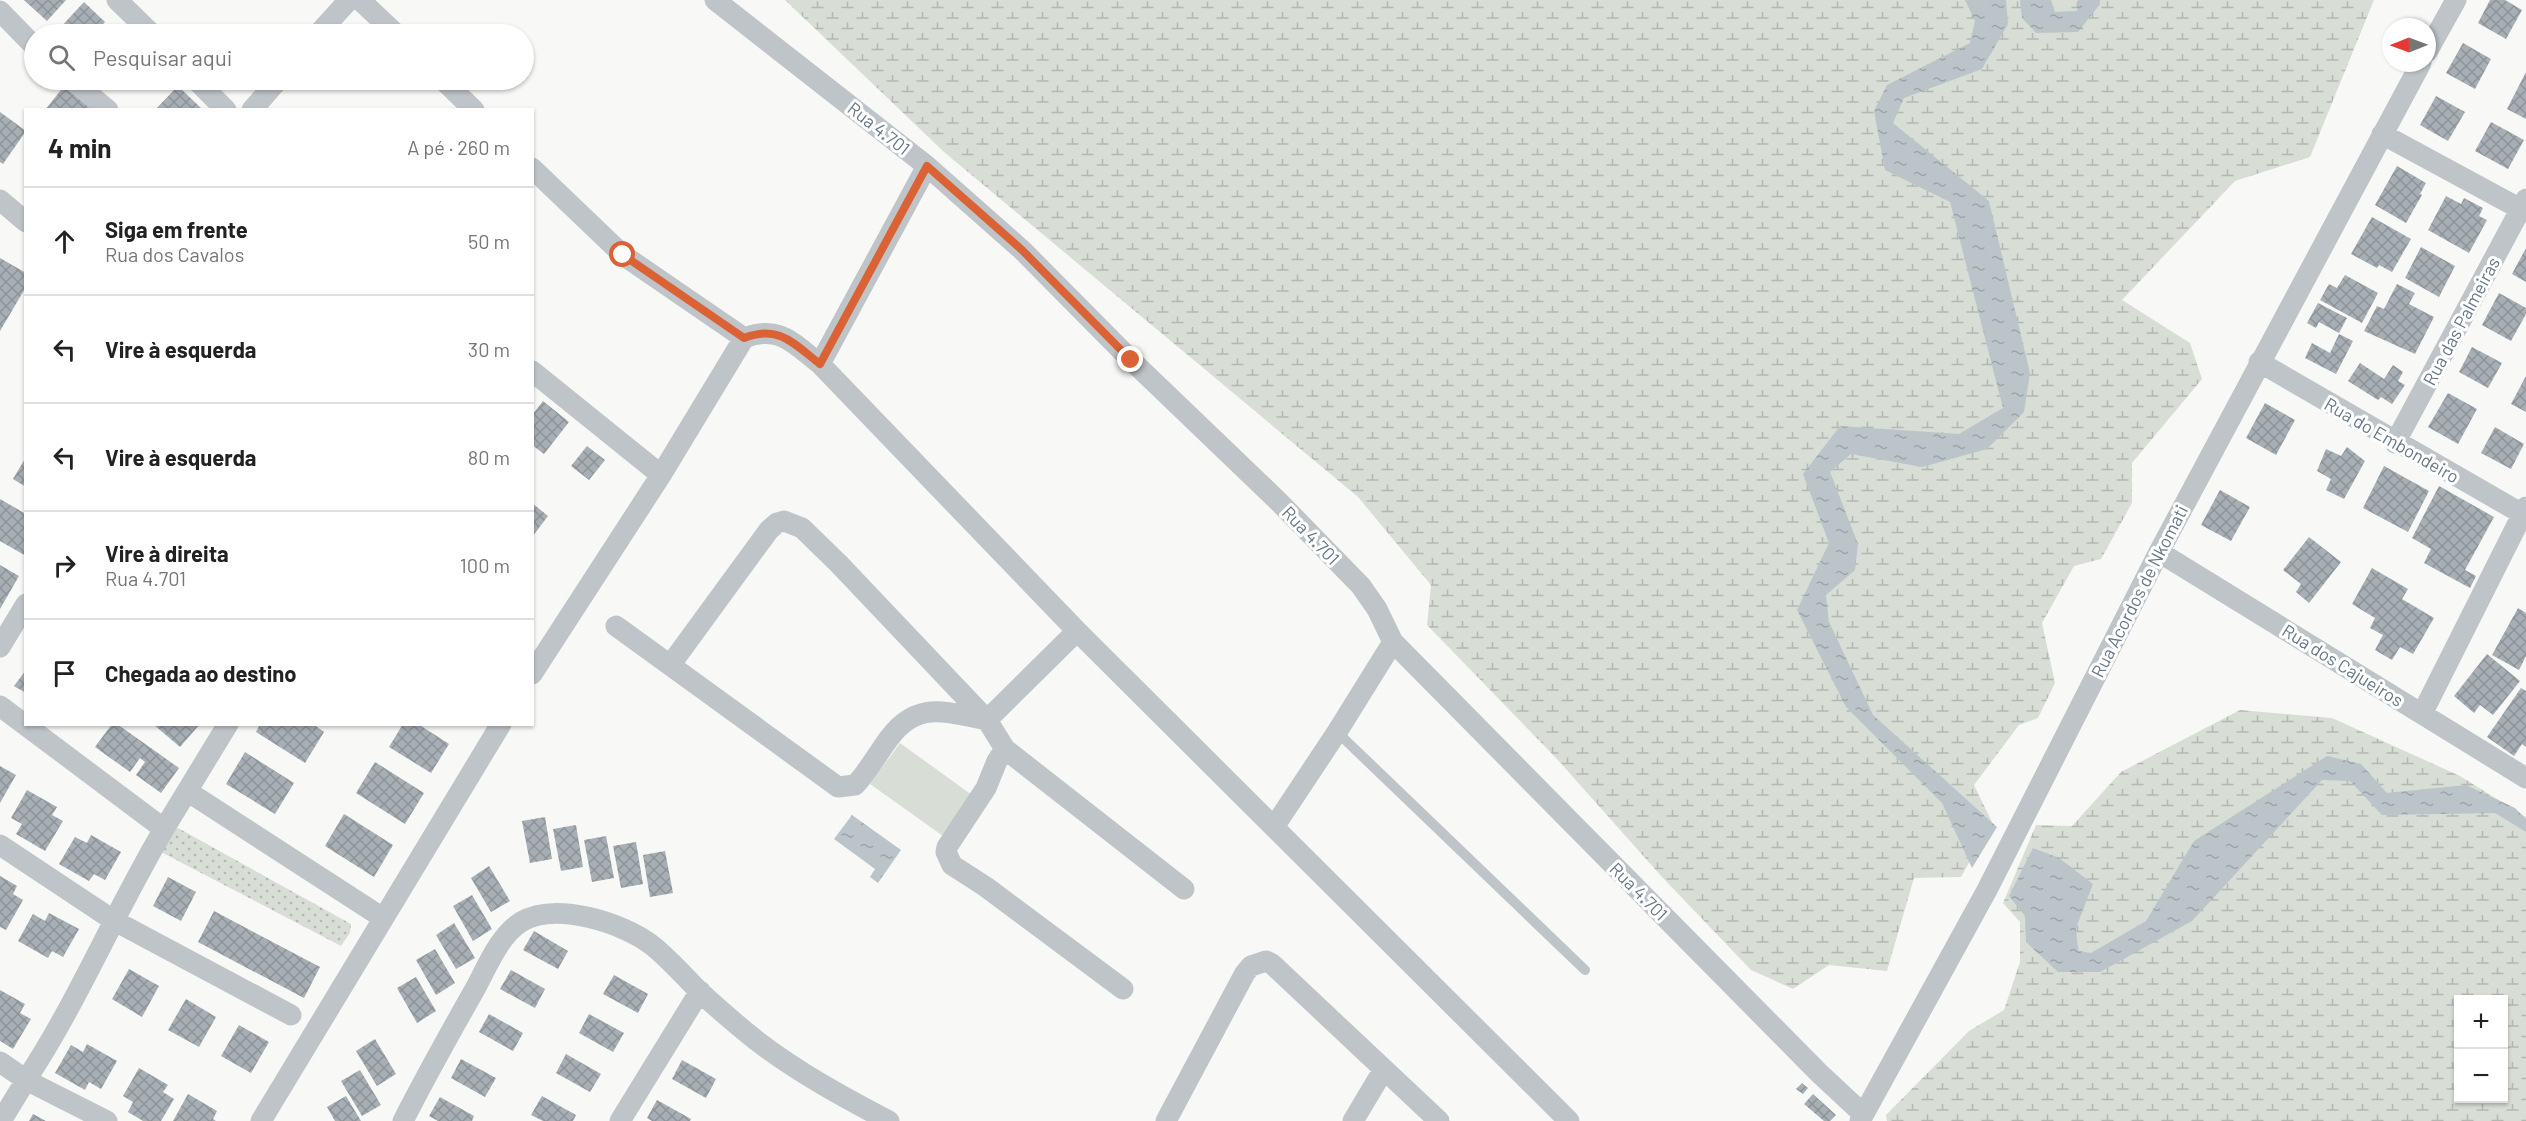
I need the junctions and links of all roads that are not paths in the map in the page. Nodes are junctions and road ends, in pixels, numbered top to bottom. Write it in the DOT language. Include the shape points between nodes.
graph roads {
  1 [pos="117,0"];
  2 [pos="349,0"];
  3 [pos="360,0"];
  4 [pos="715,0"];
  5 [pos="2456,0"];
  6 [pos="0,11"];
  7 [pos="142,24"];
  8 [pos="327,24"];
  9 [pos="385,24"];
  10 [pos="24,36"];
  11 [pos="2436,36"];
  12 [pos="2416,72"];
  13 [pos="84,90"];
  14 [pos="206,90"];
  15 [pos="269,90"];
  16 [pos="453,90"];
  17 [pos="106,108"];
  18 [pos="224,108"];
  19 [pos="254,108"];
  20 [pos="472,108"];
  21 [pos="2382,134"];
  22 [pos="927,166"];
  23 [pos="534,170"];
  24 [pos="0,200"];
  25 [pos="2524,207"];
  26 [pos="24,220"];
  27 [pos="744,338"];
  28 [pos="2259,362"];
  29 [pos="820,364"];
  30 [pos="534,374"];
  31 [pos="2395,443"];
  32 [pos="661,474"];
  33 [pos="2525,513"];
  34 [pos="2159,552"];
  35 [pos="24,607"];
  36 [pos="616,626"];
  37 [pos="1077,631"];
  38 [pos="1393,642"];
  39 [pos="0,647"];
  40 [pos="670,664"];
  41 [pos="534,666"];
  42 [pos="0,706"];
  43 [pos="2422,714"];
  44 [pos="987,720"];
  45 [pos="24,724"];
  46 [pos="27,726"];
  47 [pos="227,726"];
  48 [pos="500,726"];
  49 [pos="1337,732"];
  50 [pos="1005,749"];
  51 [pos="2526,778"];
  52 [pos="187,791"];
  53 [pos="1274,827"];
  54 [pos="164,829"];
  55 [pos="0,845"];
  56 [pos="1184,889"];
  57 [pos="382,918"];
  58 [pos="113,921"];
  59 [pos="1585,970"];
  60 [pos="1123,989"];
  61 [pos="700,992"];
  62 [pos="291,1015"];
  63 [pos="0,1062"];
  64 [pos="1384,1069"];
  65 [pos="26,1080"];
  66 [pos="1862,1117"];
  67 [pos="1,1121"];
  68 [pos="107,1121"];
  69 [pos="261,1121"];
  70 [pos="403,1121"];
  71 [pos="620,1121"];
  72 [pos="889,1121"];
  73 [pos="1166,1121"];
  74 [pos="1353,1121"];
  75 [pos="1439,1121"];
  76 [pos="1569,1121"];
  1 -- 7 [label="street"];
  2 -- 8 [label="street"];
  3 -- 9 [label="street"];
  4 -- 22 [label="street, Rua 4.701"];
  5 -- 11 [label="street"];
  6 -- 10 [label="street"];
  12 -- 21 [label="street, Rua Acordos de Nkomati"];
  13 -- 17 [label="street"];
  14 -- 18 [label="street"];
  15 -- 19 [label="street"];
  16 -- 20 [label="street"];
  21 -- 25 [label="street"];
  21 -- 28 [label="street, Rua Acordos de Nkomati"];
  22 -- 29 [label="street"];
  22 -- 38 [label="street, Rua 4.701" via="1022,250 1279,502 1361,586"];
  23 -- 27 [label="street" via="623,255"];
  24 -- 26 [label="street"];
  25 -- 31 [label="street, Rua das Palmeiras"];
  27 -- 29 [label="street" via="757,333 785,336"];
  27 -- 32 [label="street"];
  28 -- 31 [label="street, Rua do Embondeiro"];
  28 -- 34 [label="street, Rua Acordos de Nkomati"];
  29 -- 37 [label="street"];
  30 -- 32 [label="street"];
  31 -- 33 [label="street, Rua do Embondeiro"];
  32 -- 41 [label="street"];
  33 -- 43 [label="street"];
  34 -- 43 [label="street, Rua dos Cajueiros"];
  34 -- 66 [label="street, Rua Acordos de Nkomati" via="1987,890"];
  35 -- 39 [label="street"];
  36 -- 40 [label="street"];
  37 -- 44 [label="street"];
  37 -- 53 [label="street"];
  38 -- 49 [label="street"];
  38 -- 66 [label="street, Rua 4.701"];
  40 -- 44 [label="street" via="838,787 855,785 893,732 912,716 930,712"];
  40 -- 44 [label="street" via="769,530 777,523 790,523 802,528 839,564"];
  42 -- 45 [label="street"];
  43 -- 51 [label="street, Rua dos Cajueiros"];
  44 -- 50 [label="street"];
  46 -- 54 [label="street"];
  47 -- 52 [label="street"];
  48 -- 57 [label="street"];
  49 -- 53 [label="street"];
  49 -- 59 [label="lane"];
  50 -- 56 [label="street"];
  50 -- 60 [label="street" via="986,788 947,847 948,860"];
  52 -- 54 [label="street"];
  52 -- 57 [label="street"];
  53 -- 76 [label="street"];
  54 -- 58 [label="street"];
  55 -- 58 [label="street"];
  57 -- 69 [label="street"];
  58 -- 62 [label="street"];
  58 -- 65 [label="street" via="48,1047"];
  61 -- 70 [label="street" via="652,945 629,932 592,918 562,913 522,922 498,948"];
  61 -- 71 [label="street"];
  61 -- 72 [label="street" via="807,1077"];
  63 -- 65 [label="street"];
  64 -- 73 [label="street" via="1272,964 1259,962 1245,973"];
  64 -- 74 [label="street"];
  64 -- 75 [label="street"];
  65 -- 67 [label="street"];
  65 -- 68 [label="street"];
}
